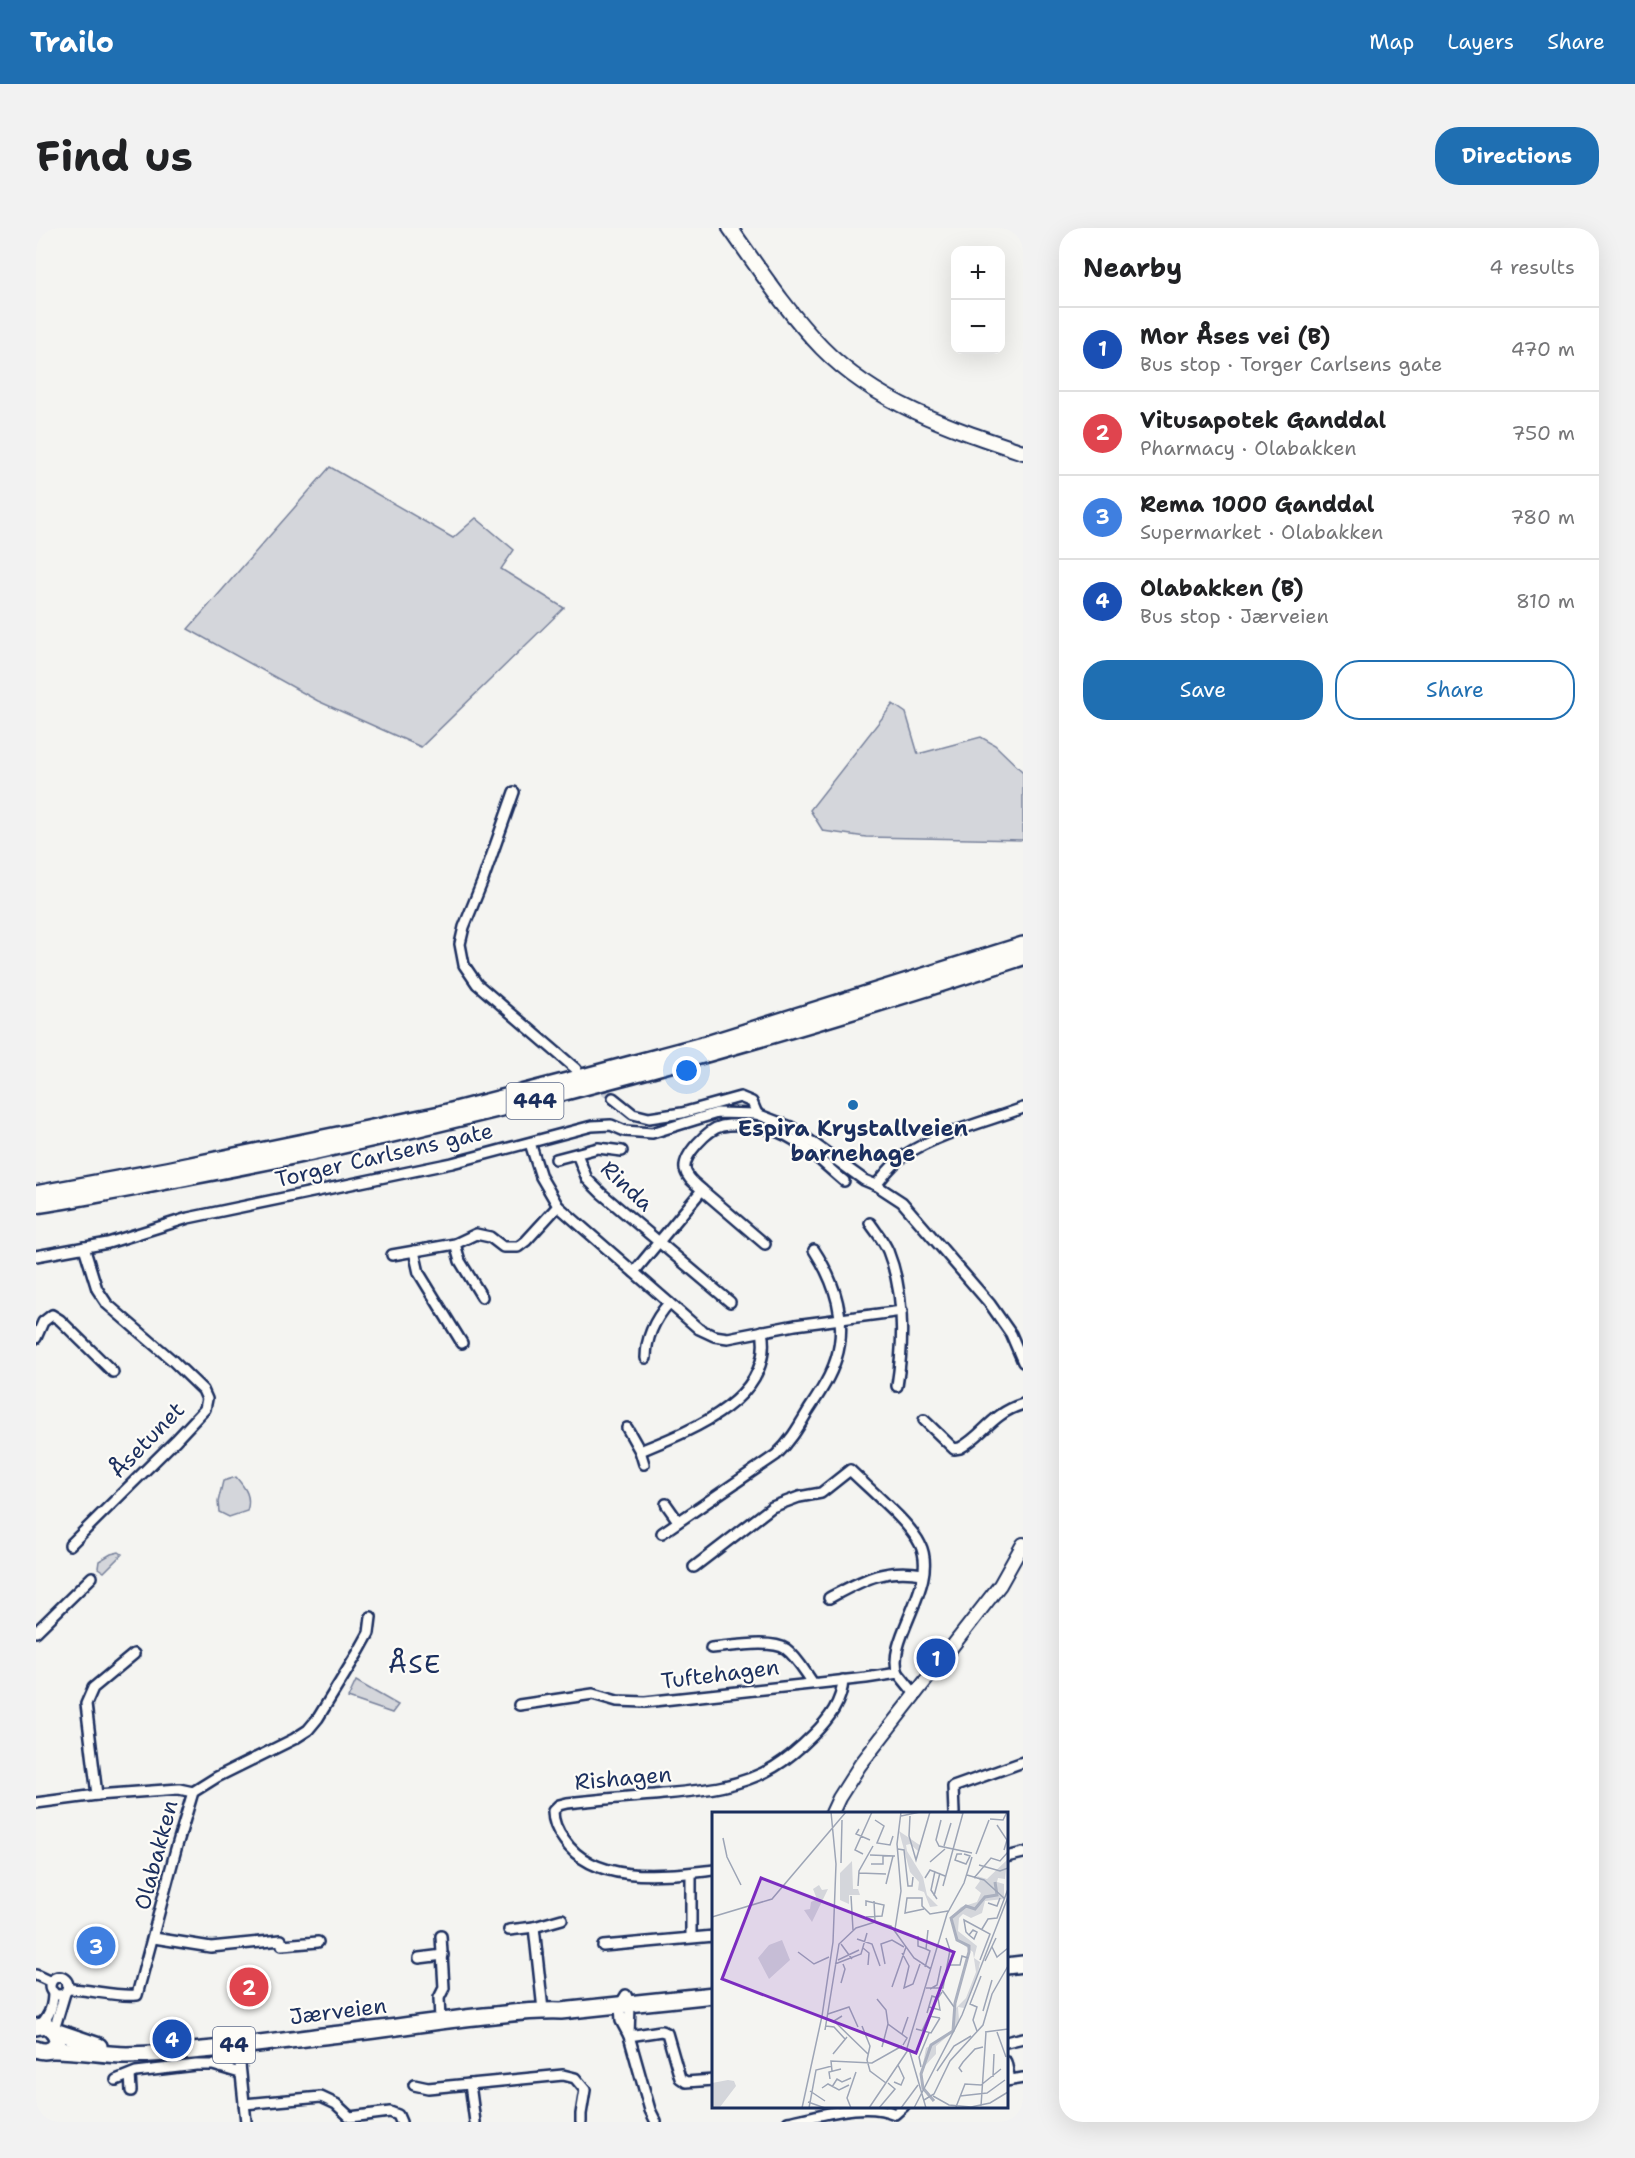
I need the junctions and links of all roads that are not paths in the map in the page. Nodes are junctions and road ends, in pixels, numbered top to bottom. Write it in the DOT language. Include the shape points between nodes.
graph roads {
  1 [pos="730,228"];
  2 [pos="1023,452"];
  3 [pos="514,792"];
  4 [pos="1023,945"];
  5 [pos="1023,957"];
  6 [pos="576,1069"];
  7 [pos="613,1098"];
  8 [pos="1023,1108"];
  9 [pos="757,1114"];
  10 [pos="530,1143"];
  11 [pos="622,1151"];
  12 [pos="577,1154"];
  13 [pos="556,1159"];
  14 [pos="844,1181"];
  15 [pos="876,1185"];
  16 [pos="702,1190"];
  17 [pos="36,1194"];
  18 [pos="36,1205"];
  19 [pos="558,1206"];
  20 [pos="870,1223"];
  21 [pos="660,1241"];
  22 [pos="455,1244"];
  23 [pos="765,1244"];
  24 [pos="84,1247"];
  25 [pos="814,1250"];
  26 [pos="414,1251"];
  27 [pos="392,1255"];
  28 [pos="36,1256"];
  29 [pos="633,1272"];
  30 [pos="482,1297"];
  31 [pos="730,1302"];
  32 [pos="669,1303"];
  33 [pos="902,1311"];
  34 [pos="840,1319"];
  35 [pos="762,1331"];
  36 [pos="36,1338"];
  37 [pos="462,1343"];
  38 [pos="1020,1344"];
  39 [pos="646,1358"];
  40 [pos="1023,1362"];
  41 [pos="113,1372"];
  42 [pos="897,1386"];
  43 [pos="1023,1404"];
  44 [pos="924,1420"];
  45 [pos="627,1428"];
  46 [pos="639,1451"];
  47 [pos="644,1464"];
  48 [pos="666,1504"];
  49 [pos="678,1521"];
  50 [pos="662,1533"];
  51 [pos="1023,1544"];
  52 [pos="70,1545"];
  53 [pos="694,1567"];
  54 [pos="923,1574"];
  55 [pos="92,1577"];
  56 [pos="829,1598"];
  57 [pos="371,1617"];
  58 [pos="36,1632"];
  59 [pos="711,1648"];
  60 [pos="134,1654"];
  61 [pos="898,1672"];
  62 [pos="843,1680"];
  63 [pos="813,1683"];
  64 [pos="915,1694"];
  65 [pos="519,1705"];
  66 [pos="1023,1761"];
  67 [pos="193,1792"];
  68 [pos="97,1795"];
  69 [pos="36,1803"];
  70 [pos="833,1812"];
  71 [pos="954,1812"];
  72 [pos="1023,1853"];
  73 [pos="1008,1857"];
  74 [pos="712,1870"];
  75 [pos="691,1873"];
  76 [pos="562,1918"];
  77 [pos="534,1927"];
  78 [pos="509,1929"];
  79 [pos="441,1936"];
  80 [pos="712,1936"];
  81 [pos="691,1937"];
  82 [pos="154,1938"];
  83 [pos="318,1942"];
  84 [pos="603,1946"];
  85 [pos="442,1955"];
  86 [pos="419,1958"];
  87 [pos="1023,1964"];
  88 [pos="1008,1966"];
  89 [pos="36,1975"];
  90 [pos="51,1982"];
  91 [pos="712,1986"];
  92 [pos="66,1991"];
  93 [pos="53,1992"];
  94 [pos="712,1995"];
  95 [pos="625,2001"];
  96 [pos="543,2010"];
  97 [pos="440,2020"];
  98 [pos="416,2023"];
  99 [pos="47,2028"];
  100 [pos="629,2036"];
  101 [pos="1023,2038"];
  102 [pos="1008,2042"];
  103 [pos="238,2045"];
  104 [pos="45,2050"];
  105 [pos="36,2065"];
  106 [pos="240,2073"];
  107 [pos="130,2075"];
  108 [pos="1023,2078"];
  109 [pos="712,2079"];
  110 [pos="116,2080"];
  111 [pos="1008,2080"];
  112 [pos="470,2084"];
  113 [pos="414,2085"];
  114 [pos="131,2091"];
  115 [pos="244,2104"];
  116 [pos="903,2107"];
  117 [pos="895,2114"];
  118 [pos="246,2122"];
  119 [pos="401,2122"];
  120 [pos="475,2122"];
  121 [pos="581,2122"];
  122 [pos="656,2122"];
  123 [pos="788,2122"];
  124 [pos="903,2122"];
  1 -- 2 [label="main road" via="805,330 850,372 921,416"];
  3 -- 6 [label="street" via="464,927 460,945 464,965 477,984"];
  4 -- 17 [label="main road, 444" via="710,1043 575,1080 406,1121"];
  5 -- 18 [label="main road, 444" via="902,998 549,1098 268,1161"];
  7 -- 9 [label="street" via="633,1114 649,1118 740,1097 752,1102"];
  8 -- 15 [label="street" via="905,1155"];
  9 -- 10 [label="street, Torger Carlsens gate" via="717,1113 652,1133 625,1131 611,1125 592,1126"];
  9 -- 15 [label="street, Torger Carlsens gate" via="791,1127"];
  10 -- 19 [label="street" via="541,1177"];
  10 -- 24 [label="street, Torger Carlsens gate" via="188,1218 132,1237"];
  11 -- 12 [label="street, Rinda" via="598,1148"];
  12 -- 13 [label="street, Rinda"];
  12 -- 21 [label="street, Rinda" via="587,1179"];
  14 -- 16 [label="street" via="792,1139 739,1124 707,1132 685,1161 688,1177"];
  15 -- 38 [label="street" via="902,1202"];
  16 -- 21 [label="street, Rinda"];
  16 -- 23 [label="street"];
  19 -- 22 [label="street" via="518,1247 503,1247 480,1234"];
  19 -- 29 [label="street"];
  20 -- 33 [label="street" via="887,1249"];
  21 -- 29 [label="street, Rinda"];
  21 -- 31 [label="street, Rinda"];
  22 -- 26 [label="street"];
  22 -- 30 [label="street" via="460,1261"];
  24 -- 28 [label="street, Torger Carlsens gate"];
  24 -- 52 [label="street, Åsetunet" via="97,1289 107,1304 172,1360 203,1390 207,1399 204,1409 183,1433"];
  25 -- 34 [label="street" via="834,1288"];
  26 -- 27 [label="street"];
  26 -- 37 [label="street" via="419,1273"];
  29 -- 32 [label="street"];
  32 -- 35 [label="street" via="699,1329 714,1336 728,1338"];
  32 -- 39 [label="street" via="649,1336"];
  33 -- 34 [label="street"];
  33 -- 42 [label="street" via="902,1357"];
  34 -- 35 [label="street"];
  34 -- 49 [label="street" via="836,1358 820,1393 788,1444"];
  35 -- 46 [label="street" via="764,1356 750,1387 703,1422"];
  36 -- 41 [label="street" via="43,1322 52,1315"];
  38 -- 40 [label="street"];
  43 -- 44 [label="street" via="993,1419 954,1449"];
  45 -- 46 [label="street"];
  46 -- 47 [label="street"];
  48 -- 49 [label="street"];
  49 -- 50 [label="street"];
  51 -- 64 [label="street" via="1000,1585"];
  53 -- 54 [label="street" via="772,1507 821,1493 850,1470 919,1541 924,1553"];
  54 -- 56 [label="street" via="905,1571 875,1575"];
  54 -- 61 [label="street" via="895,1657"];
  55 -- 58 [label="street"];
  57 -- 67 [label="street, Olabakken" via="369,1633 359,1651 308,1730"];
  59 -- 63 [label="street" via="756,1645 786,1649"];
  60 -- 68 [label="street" via="93,1688 86,1704"];
  61 -- 62 [label="street, Tuftehagen"];
  61 -- 64 [label="street"];
  62 -- 63 [label="street, Tuftehagen"];
  62 -- 75 [label="street, Rishagen" via="839,1702 818,1730 772,1768 705,1790 567,1803 553,1811 557,1830 569,1849 591,1863 616,1873"];
  63 -- 65 [label="street, Tuftehagen" via="645,1702 617,1701 593,1694"];
  64 -- 70 [label="street" via="850,1780"];
  66 -- 71 [label="street" via="953,1787"];
  67 -- 68 [label="street" via="179,1789"];
  67 -- 82 [label="street, Olabakken"];
  68 -- 69 [label="street"];
  72 -- 73 [label="street"];
  74 -- 75 [label="street, Rishagen"];
  75 -- 81 [label="street"];
  76 -- 77 [label="street"];
  77 -- 78 [label="street"];
  77 -- 96 [label="street"];
  79 -- 85 [label="street"];
  80 -- 81 [label="street"];
  81 -- 84 [label="street"];
  82 -- 83 [label="street, Olabakken" via="211,1947 280,1940 282,1945"];
  82 -- 92 [label="street, Olabakken" via="137,1995"];
  85 -- 86 [label="street"];
  85 -- 97 [label="street" via="444,1988 439,1998"];
  87 -- 88 [label="main road"];
  89 -- 90 [label="street"];
  90 -- 92 [label="street" via="63,1978 68,1983"];
  90 -- 93 [label="street"];
  91 -- 95 [label="main road, Jærveien / 44"];
  92 -- 93 [label="street" via="59,1995"];
  92 -- 99 [label="street"];
  93 -- 99 [label="street"];
  94 -- 95 [label="main road, Jærveien / 44"];
  95 -- 96 [label="main road, Jærveien / 44" via="560,2005"];
  95 -- 100 [label="street" via="621,2021"];
  96 -- 97 [label="main road, Jærveien / 44"];
  97 -- 98 [label="main road, Jærveien / 44"];
  98 -- 99 [label="main road, Jærveien / 44" via="123,2048 100,2046"];
  98 -- 103 [label="main road, Jærveien / 44"];
  99 -- 104 [label="main road" via="57,2041"];
  100 -- 109 [label="street" via="654,2031 667,2033 680,2078 686,2082"];
  100 -- 122 [label="street"];
  101 -- 102 [label="street"];
  103 -- 104 [label="main road, Jærveien / 44" via="125,2055"];
  103 -- 106 [label="street"];
  104 -- 105 [label="main road"];
  106 -- 107 [label="street" via="213,2065 196,2065"];
  106 -- 115 [label="street"];
  107 -- 110 [label="street"];
  107 -- 114 [label="street"];
  108 -- 111 [label="street"];
  112 -- 113 [label="street" via="428,2088"];
  112 -- 120 [label="street"];
  112 -- 121 [label="street" via="563,2075 575,2078 585,2090"];
  115 -- 118 [label="street"];
  115 -- 119 [label="street" via="321,2097 350,2117 390,2112 398,2115"];
  116 -- 117 [label="street"];
  117 -- 123 [label="street" via="869,2107"];
  117 -- 124 [label="street"];
}
